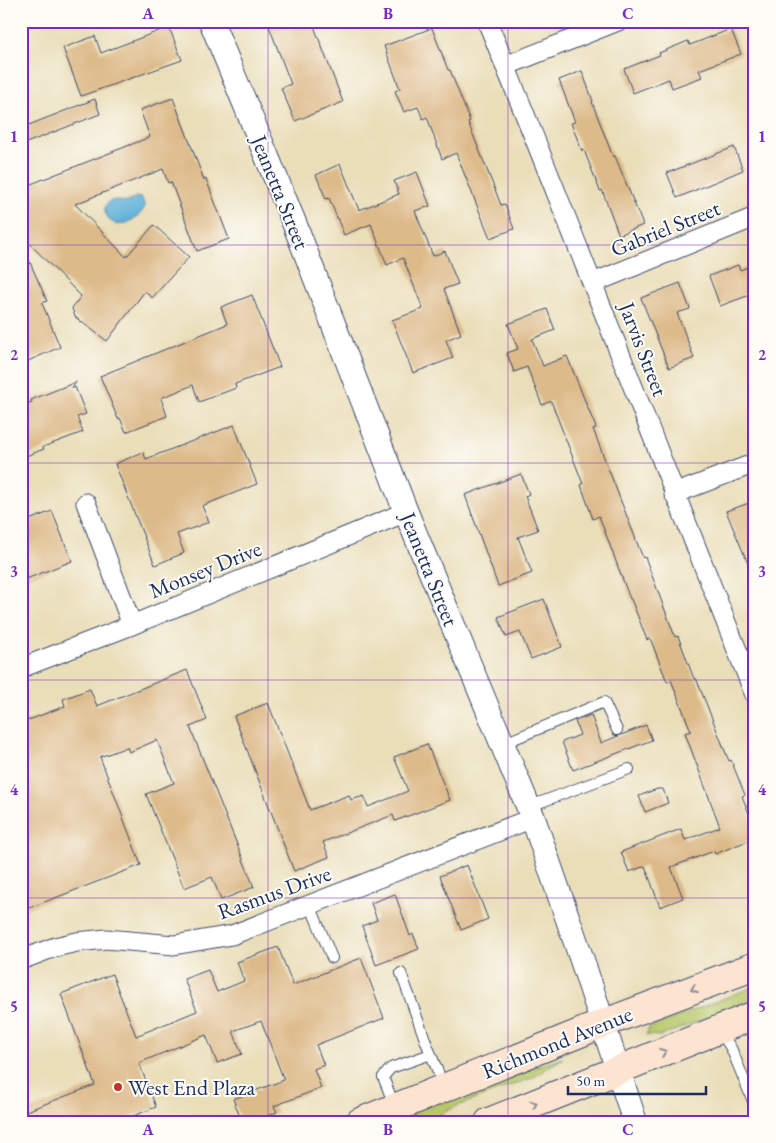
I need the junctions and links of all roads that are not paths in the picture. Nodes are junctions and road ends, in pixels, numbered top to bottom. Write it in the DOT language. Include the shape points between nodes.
graph roads {
  1 [pos="211,21"];
  2 [pos="487,21"];
  3 [pos="618,21"];
  4 [pos="506,66"];
  5 [pos="755,217"];
  6 [pos="593,283"];
  7 [pos="755,463"];
  8 [pos="674,494"];
  9 [pos="86,503"];
  10 [pos="406,512"];
  11 [pos="132,625"];
  12 [pos="21,668"];
  13 [pos="755,695"];
  14 [pos="617,730"];
  15 [pos="502,744"];
  16 [pos="629,769"];
  17 [pos="531,812"];
  18 [pos="310,905"];
  19 [pos="332,958"];
  20 [pos="21,960"];
  21 [pos="755,966"];
  22 [pos="401,973"];
  23 [pos="755,1015"];
  24 [pos="602,1024"];
  25 [pos="718,1029"];
  26 [pos="431,1054"];
  27 [pos="618,1070"];
  28 [pos="445,1088"];
  29 [pos="755,1106"];
  30 [pos="396,1108"];
  31 [pos="360,1122"];
  32 [pos="489,1122"];
  33 [pos="635,1122"];
  1 -- 10 [label="street, Jeanetta Street" via="295,225"];
  2 -- 4 [label="street, Jarvis Street"];
  3 -- 4 [label="street"];
  4 -- 6 [label="street, Jarvis Street"];
  5 -- 6 [label="street, Gabriel Street"];
  6 -- 8 [label="street, Jarvis Street"];
  7 -- 8 [label="street"];
  8 -- 13 [label="street, Jarvis Street"];
  9 -- 11 [label="street"];
  10 -- 11 [label="street, Monsey Drive"];
  10 -- 15 [label="street, Jeanetta Street"];
  11 -- 12 [label="street, Monsey Drive"];
  14 -- 15 [label="lane" via="604,702"];
  15 -- 17 [label="street, Jeanetta Street"];
  16 -- 17 [label="lane"];
  17 -- 18 [label="street, Rasmus Drive"];
  17 -- 24 [label="street, Jeanetta Street"];
  18 -- 19 [label="lane"];
  18 -- 20 [label="street, Rasmus Drive" via="232,935 198,942 174,945 106,939 55,947"];
  21 -- 24 [label="main road, Richmond Avenue, one-way"];
  22 -- 26 [label="lane"];
  23 -- 25 [label="main road"];
  24 -- 27 [label="street, Jeanetta Street"];
  24 -- 28 [label="main road, Richmond Avenue"];
  27 -- 25 [label="main road, one-way"];
  25 -- 29 [label="lane" via="731,1048"];
  26 -- 28 [label="lane"];
  26 -- 30 [label="lane" via="391,1068 383,1076"];
  32 -- 27 [label="main road, one-way"];
  27 -- 33 [label="street, Jeanetta Street"];
  28 -- 30 [label="main road, Richmond Avenue"];
  30 -- 31 [label="main road, Richmond Avenue"];
}
